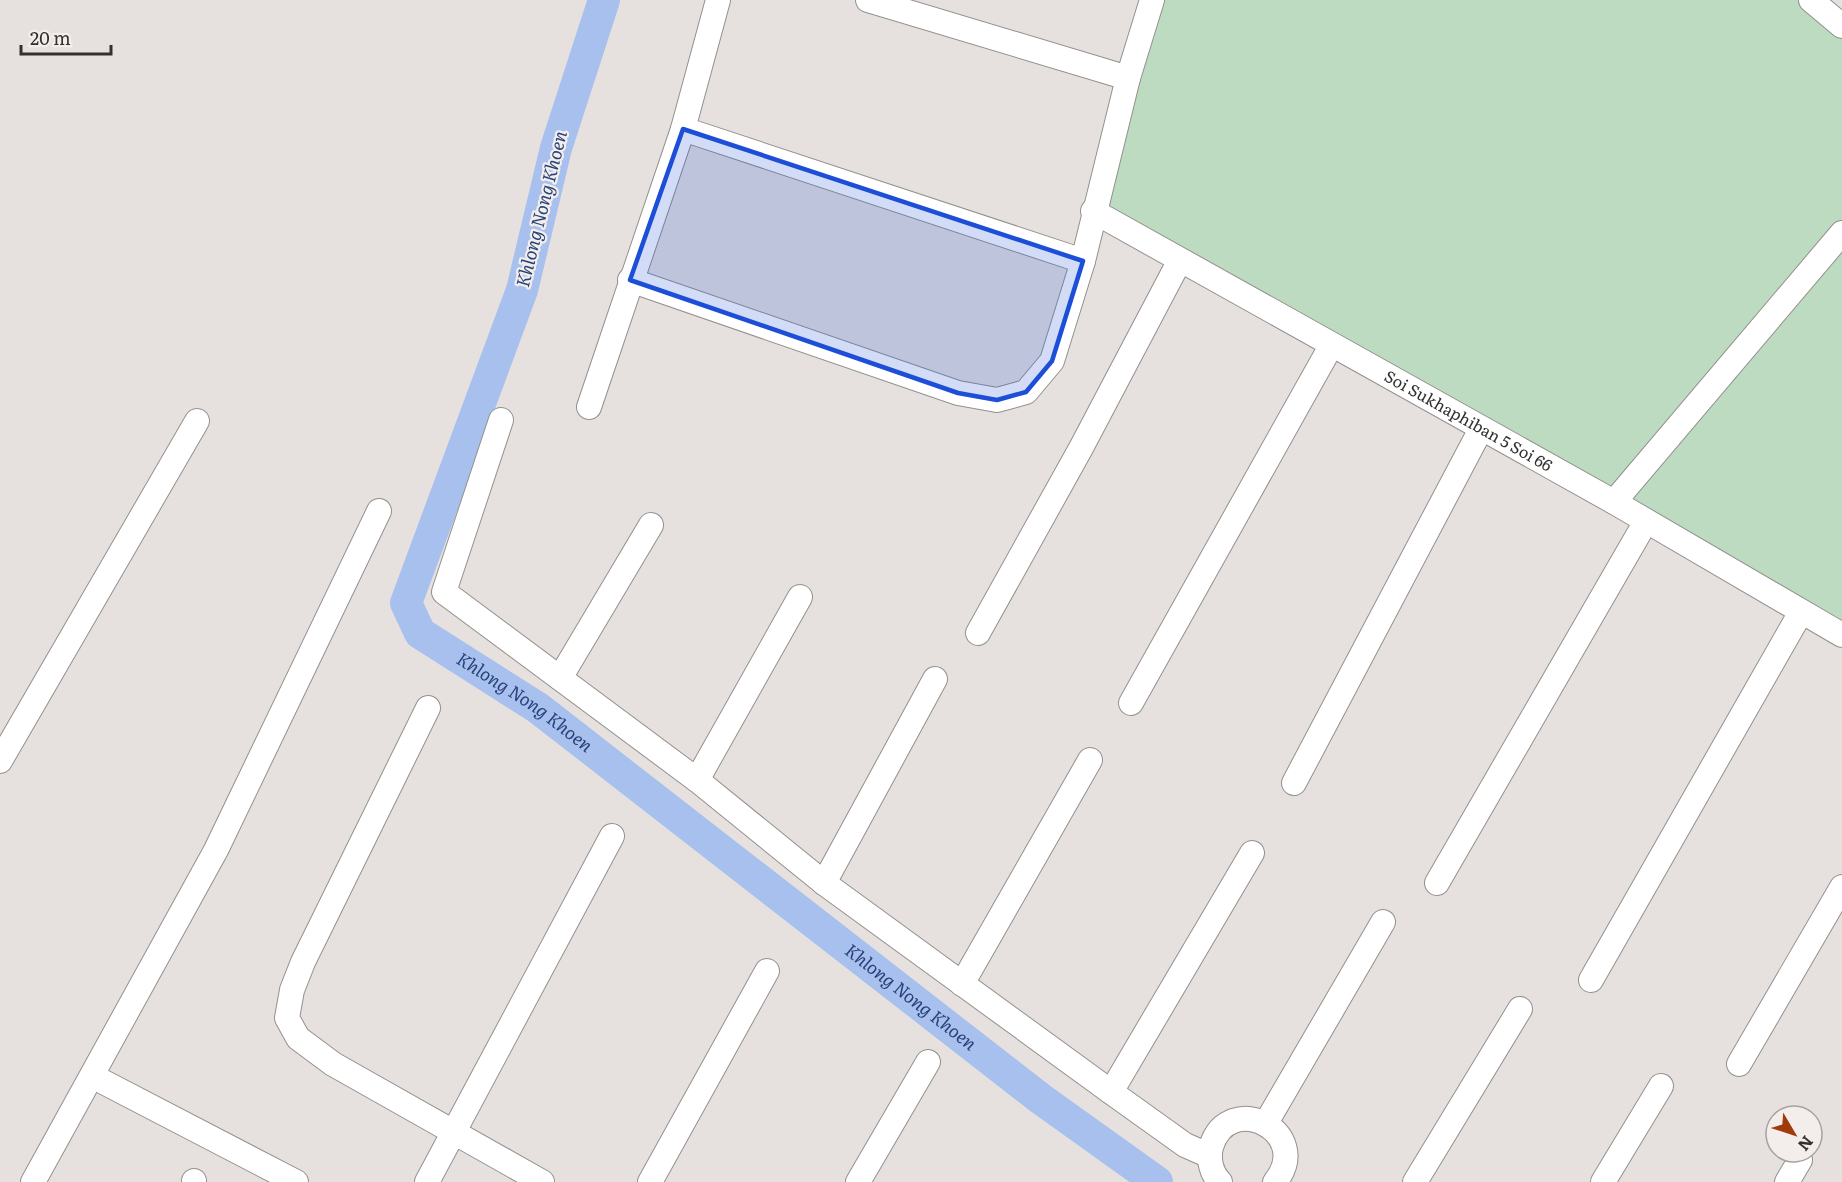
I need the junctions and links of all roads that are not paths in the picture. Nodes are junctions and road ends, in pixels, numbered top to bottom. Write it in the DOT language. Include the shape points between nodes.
graph roads {
  1 [pos="718,0"];
  2 [pos="868,0"];
  3 [pos="1152,0"];
  4 [pos="1810,0"];
  5 [pos="1842,26"];
  6 [pos="1128,78"];
  7 [pos="683,129"];
  8 [pos="1093,211"];
  9 [pos="1842,233"];
  10 [pos="1180,260"];
  11 [pos="1083,261"];
  12 [pos="630,280"];
  13 [pos="1331,346"];
  14 [pos="589,407"];
  15 [pos="501,420"];
  16 [pos="197,421"];
  17 [pos="1481,429"];
  18 [pos="1614,502"];
  19 [pos="379,511"];
  20 [pos="1645,523"];
  21 [pos="651,525"];
  22 [pos="800,597"];
  23 [pos="1801,612"];
  24 [pos="978,633"];
  25 [pos="1842,635"];
  26 [pos="560,678"];
  27 [pos="935,679"];
  28 [pos="1131,703"];
  29 [pos="428,708"];
  30 [pos="1090,760"];
  31 [pos="0,761"];
  32 [pos="697,780"];
  33 [pos="1294,783"];
  34 [pos="612,836"];
  35 [pos="1252,853"];
  36 [pos="824,883"];
  37 [pos="1437,883"];
  38 [pos="1842,887"];
  39 [pos="1383,922"];
  40 [pos="767,971"];
  41 [pos="1591,980"];
  42 [pos="962,984"];
  43 [pos="1520,1009"];
  44 [pos="928,1062"];
  45 [pos="1739,1064"];
  46 [pos="92,1076"];
  47 [pos="1661,1086"];
  48 [pos="1111,1092"];
  49 [pos="1266,1123"];
  50 [pos="453,1134"];
  51 [pos="1210,1156"];
  52 [pos="1798,1164"];
  53 [pos="33,1182"];
  54 [pos="296,1182"];
  55 [pos="427,1182"];
  56 [pos="542,1182"];
  57 [pos="650,1182"];
  58 [pos="858,1182"];
  59 [pos="1220,1182"];
  60 [pos="1275,1182"];
  61 [pos="1415,1182"];
  62 [pos="1604,1182"];
  63 [pos="1787,1182"];
  1 -- 7 [label="street"];
  2 -- 6 [label="street"];
  3 -- 6 [label="street"];
  4 -- 5 [label="street"];
  6 -- 8 [label="street"];
  7 -- 11 [label="street"];
  7 -- 12 [label="street"];
  8 -- 10 [label="street, Soi Sukhaphiban 5 Soi 66"];
  8 -- 11 [label="street"];
  9 -- 18 [label="street"];
  10 -- 13 [label="street, Soi Sukhaphiban 5 Soi 66"];
  10 -- 24 [label="street"];
  11 -- 12 [label="street" via="1052,361 1026,392 997,400 958,393"];
  12 -- 14 [label="street"];
  13 -- 17 [label="street, Soi Sukhaphiban 5 Soi 66"];
  13 -- 28 [label="street"];
  15 -- 26 [label="street" via="444,592"];
  16 -- 31 [label="street"];
  17 -- 18 [label="street, Soi Sukhaphiban 5 Soi 66"];
  17 -- 33 [label="street"];
  18 -- 20 [label="street, Soi Sukhaphiban 5 Soi 66"];
  19 -- 46 [label="street" via="216,850"];
  20 -- 23 [label="street, Soi Sukhaphiban 5 Soi 66"];
  20 -- 37 [label="street"];
  21 -- 26 [label="street"];
  22 -- 32 [label="street"];
  23 -- 25 [label="street, Soi Sukhaphiban 5 Soi 66"];
  23 -- 41 [label="street"];
  26 -- 32 [label="street"];
  27 -- 36 [label="street"];
  29 -- 50 [label="street" via="303,962 287,1017 298,1038 333,1064"];
  30 -- 42 [label="street"];
  32 -- 36 [label="street"];
  34 -- 50 [label="street"];
  35 -- 48 [label="street"];
  36 -- 42 [label="street"];
  38 -- 45 [label="street"];
  39 -- 49 [label="street"];
  40 -- 57 [label="street"];
  42 -- 48 [label="street"];
  43 -- 61 [label="street"];
  44 -- 58 [label="street"];
  46 -- 53 [label="street"];
  46 -- 54 [label="street"];
  47 -- 62 [label="street"];
  48 -- 51 [label="street" via="1185,1145"];
  49 -- 51 [label="street" via="1242,1119 1231,1122 1213,1140"];
  49 -- 60 [label="street" via="1279,1136 1285,1153 1285,1165"];
  50 -- 55 [label="street"];
  50 -- 56 [label="street"];
  51 -- 59 [label="street"];
  52 -- 63 [label="street"];
}
